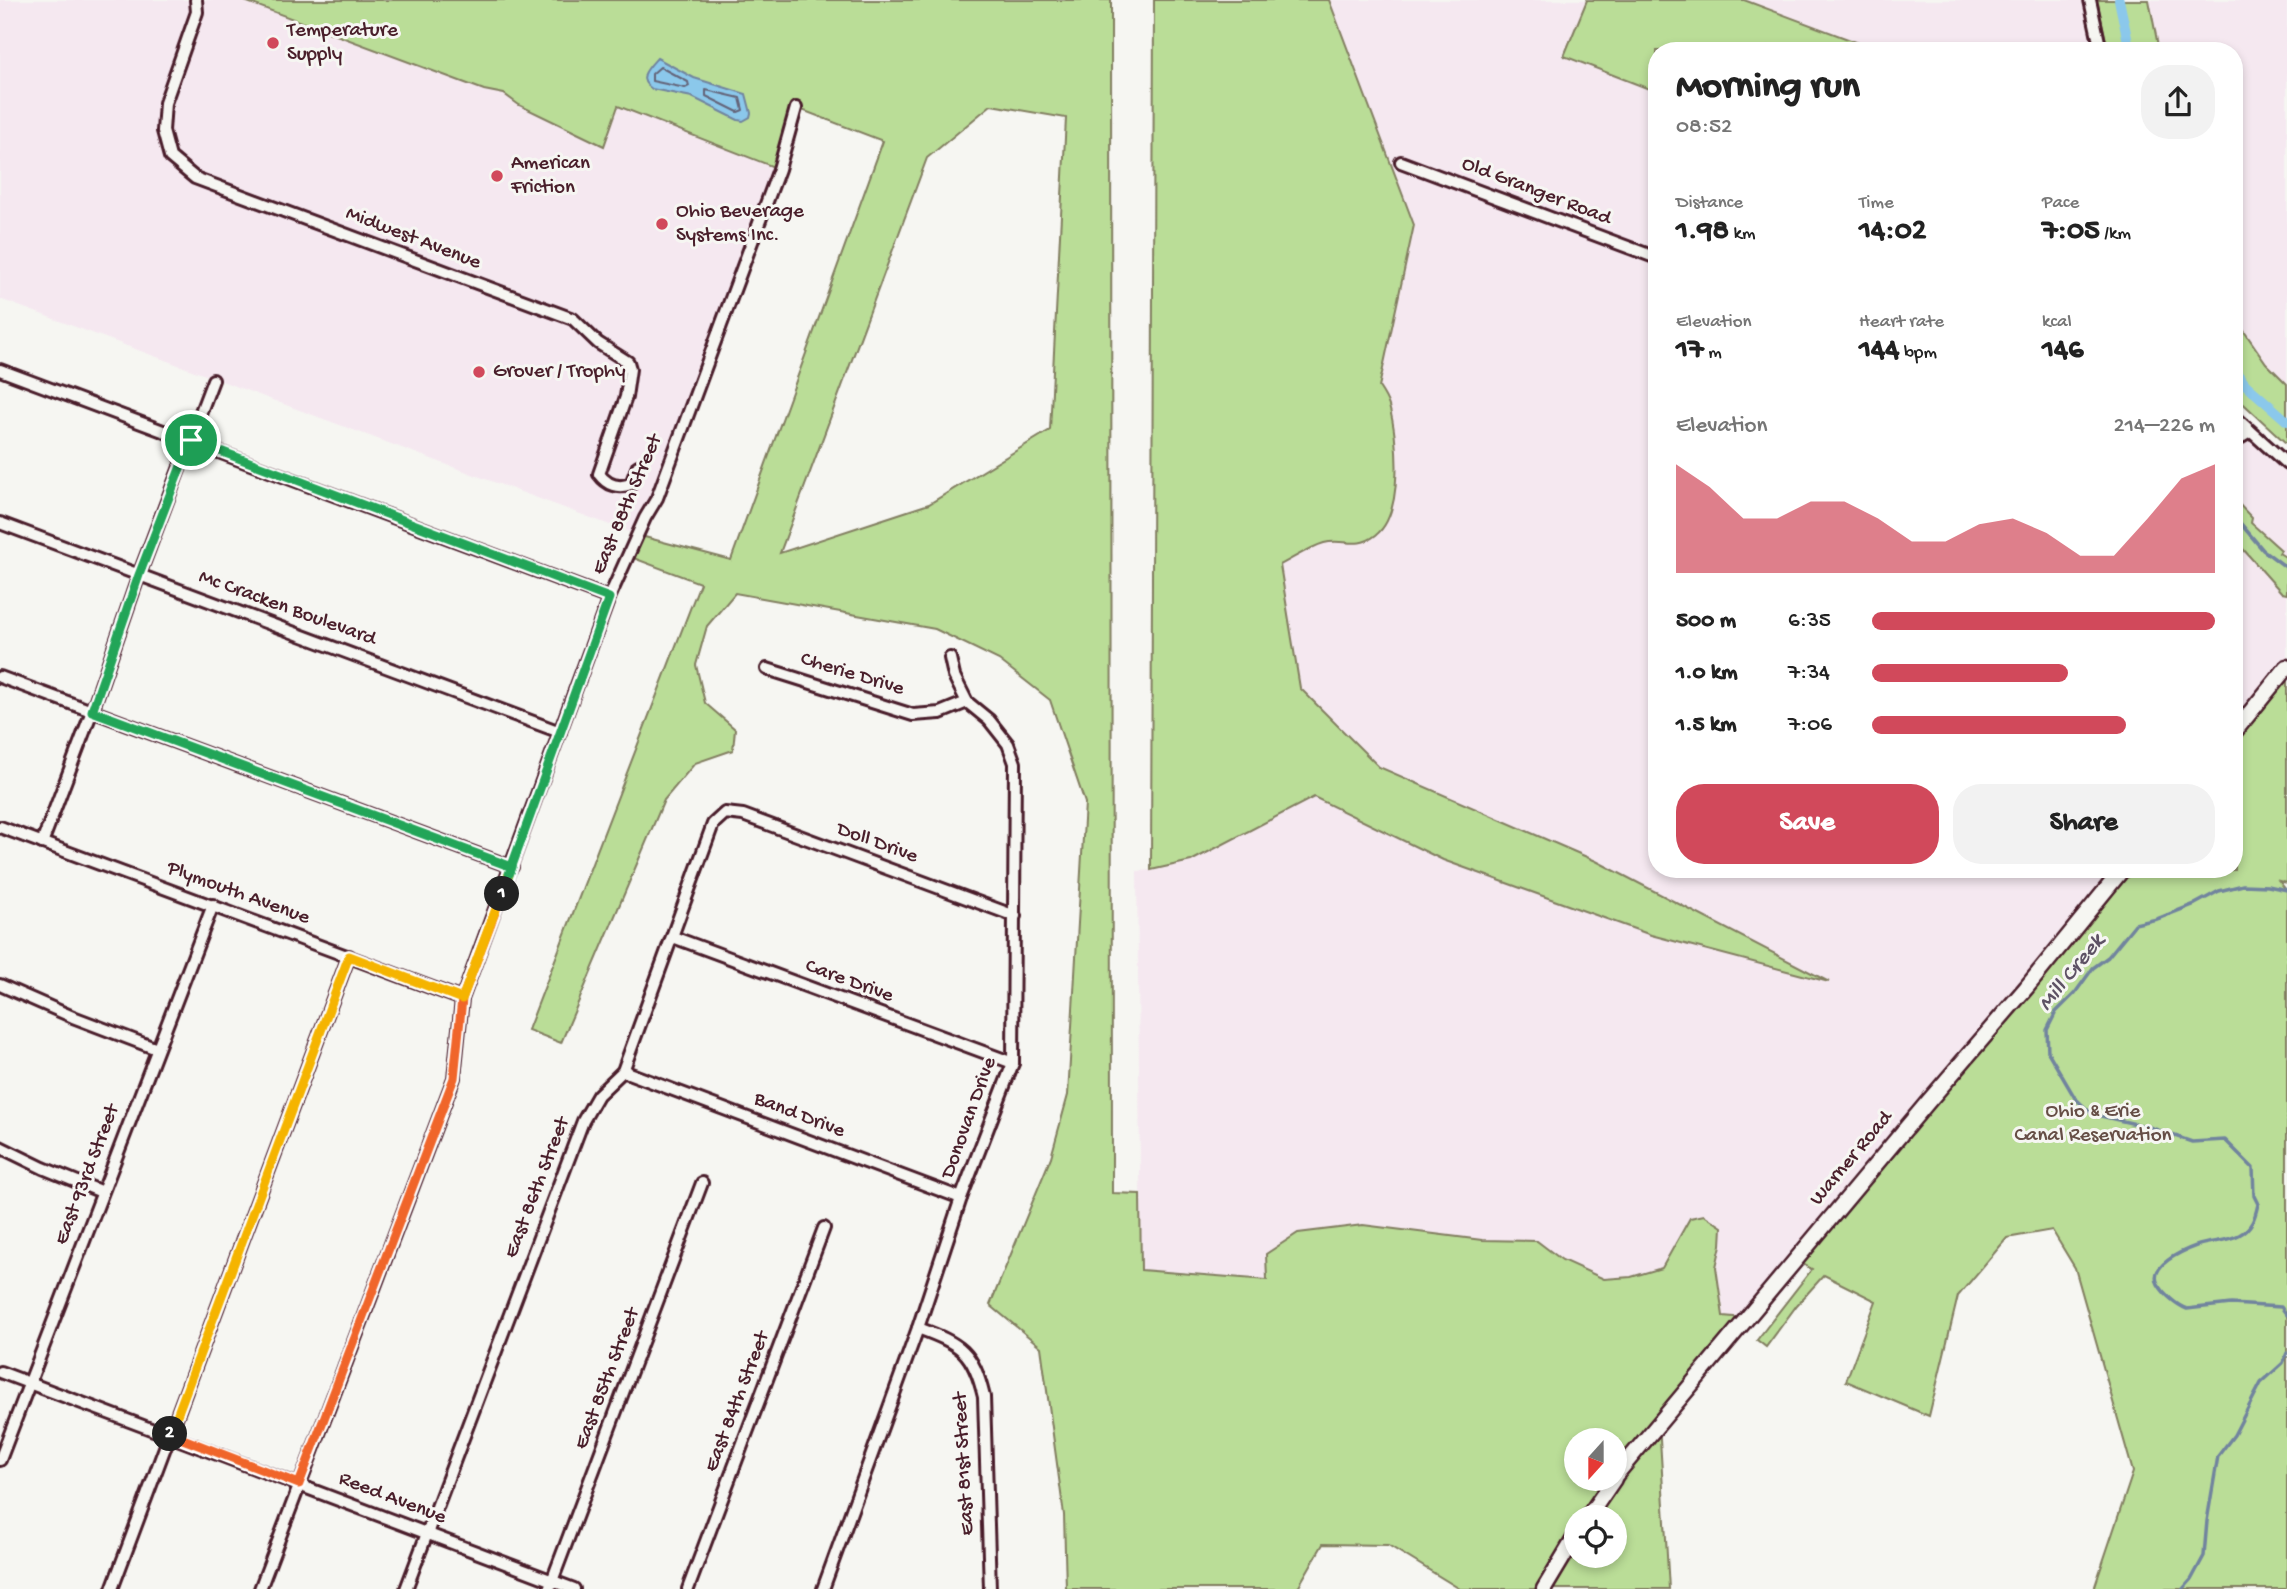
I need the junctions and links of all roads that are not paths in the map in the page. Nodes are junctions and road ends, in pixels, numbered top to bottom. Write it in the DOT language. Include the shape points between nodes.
graph roads {
  1 [pos="196,0"];
  2 [pos="2090,0"];
  3 [pos="2099,42"];
  4 [pos="796,108"];
  5 [pos="1401,162"];
  6 [pos="1648,255"];
  7 [pos="0,370"];
  8 [pos="213,380"];
  9 [pos="2243,426"];
  10 [pos="2249,432"];
  11 [pos="2243,436"];
  12 [pos="191,440"];
  13 [pos="2287,464"];
  14 [pos="638,466"];
  15 [pos="0,523"];
  16 [pos="139,575"];
  17 [pos="609,598"];
  18 [pos="950,658"];
  19 [pos="2287,667"];
  20 [pos="767,669"];
  21 [pos="0,677"];
  22 [pos="967,702"];
  23 [pos="92,711"];
  24 [pos="2243,721"];
  25 [pos="560,732"];
  26 [pos="725,813"];
  27 [pos="0,827"];
  28 [pos="42,842"];
  29 [pos="512,867"];
  30 [pos="2115,878"];
  31 [pos="213,905"];
  32 [pos="1015,916"];
  33 [pos="673,937"];
  34 [pos="349,956"];
  35 [pos="0,985"];
  36 [pos="462,999"];
  37 [pos="157,1049"];
  38 [pos="1013,1063"];
  39 [pos="623,1071"];
  40 [pos="0,1147"];
  41 [pos="702,1183"];
  42 [pos="102,1192"];
  43 [pos="961,1198"];
  44 [pos="824,1228"];
  45 [pos="918,1328"];
  46 [pos="0,1372"];
  47 [pos="30,1383"];
  48 [pos="170,1435"];
  49 [pos="0,1460"];
  50 [pos="1628,1460"];
  51 [pos="299,1484"];
  52 [pos="427,1533"];
  53 [pos="1564,1556"];
  54 [pos="551,1585"];
  55 [pos="112,1589"];
  56 [pos="260,1589"];
  57 [pos="406,1589"];
  58 [pos="573,1589"];
  59 [pos="688,1589"];
  60 [pos="823,1589"];
  61 [pos="990,1589"];
  62 [pos="1544,1589"];
  1 -- 14 [label="street, Midwest Avenue" via="197,12 164,103 163,131 170,157 195,178 573,319 628,362 630,369 626,397 599,474 605,482 621,488 631,484"];
  2 -- 3 [label="street"];
  4 -- 17 [label="street, East 88th Street" via="779,169 657,498"];
  5 -- 6 [label="street, Old Granger Road"];
  7 -- 12 [label="street"];
  8 -- 12 [label="street"];
  9 -- 10 [label="street"];
  10 -- 11 [label="street"];
  10 -- 13 [label="street"];
  12 -- 16 [label="street"];
  12 -- 17 [label="street"];
  15 -- 16 [label="street, Mc Cracken Boulevard"];
  16 -- 23 [label="street"];
  16 -- 25 [label="street, Mc Cracken Boulevard"];
  17 -- 25 [label="street, East 88th Street"];
  18 -- 22 [label="street, Donovan Drive"];
  19 -- 24 [label="main road"];
  20 -- 22 [label="street, Cherie Drive" via="913,715 940,713"];
  21 -- 23 [label="street"];
  22 -- 32 [label="street, Donovan Drive" via="1008,744 1015,763"];
  23 -- 28 [label="street"];
  23 -- 29 [label="street"];
  25 -- 29 [label="street, East 88th Street"];
  26 -- 32 [label="street, Doll Drive" via="743,815"];
  26 -- 33 [label="street, East 86th Street" via="713,824"];
  27 -- 28 [label="street, Plymouth Avenue"];
  28 -- 31 [label="street, Plymouth Avenue"];
  29 -- 36 [label="street, East 88th Street"];
  30 -- 50 [label="main road, Warner Road"];
  31 -- 34 [label="street, Plymouth Avenue"];
  31 -- 37 [label="street, East 93rd Street"];
  32 -- 38 [label="street, Donovan Drive"];
  33 -- 38 [label="street, Care Drive"];
  33 -- 39 [label="street, East 86th Street"];
  34 -- 36 [label="street, Plymouth Avenue"];
  34 -- 48 [label="street"];
  35 -- 37 [label="street"];
  36 -- 51 [label="street, East 88th Street" via="454,1078"];
  37 -- 42 [label="street, East 93rd Street"];
  38 -- 43 [label="street, Donovan Drive"];
  39 -- 43 [label="street, Band Drive"];
  39 -- 52 [label="street, East 86th Street" via="598,1095 583,1121"];
  40 -- 42 [label="street"];
  41 -- 54 [label="street, East 85th Street"];
  42 -- 47 [label="street, East 93rd Street"];
  43 -- 45 [label="street, Donovan Drive"];
  44 -- 59 [label="street, East 84th Street"];
  45 -- 60 [label="street, Donovan Drive"];
  45 -- 61 [label="street, East 81st Street" via="951,1340 969,1356 978,1374 984,1397"];
  46 -- 47 [label="street, Reed Avenue"];
  47 -- 48 [label="street, Reed Avenue"];
  47 -- 49 [label="street, East 93rd Street"];
  48 -- 51 [label="street, Reed Avenue"];
  48 -- 55 [label="street"];
  51 -- 52 [label="street, Reed Avenue"];
  51 -- 56 [label="street, East 88th Street"];
  52 -- 54 [label="street, Reed Avenue"];
  52 -- 57 [label="street, East 86th Street"];
  53 -- 62 [label="main road"];
  54 -- 58 [label="street, Reed Avenue"];
}
